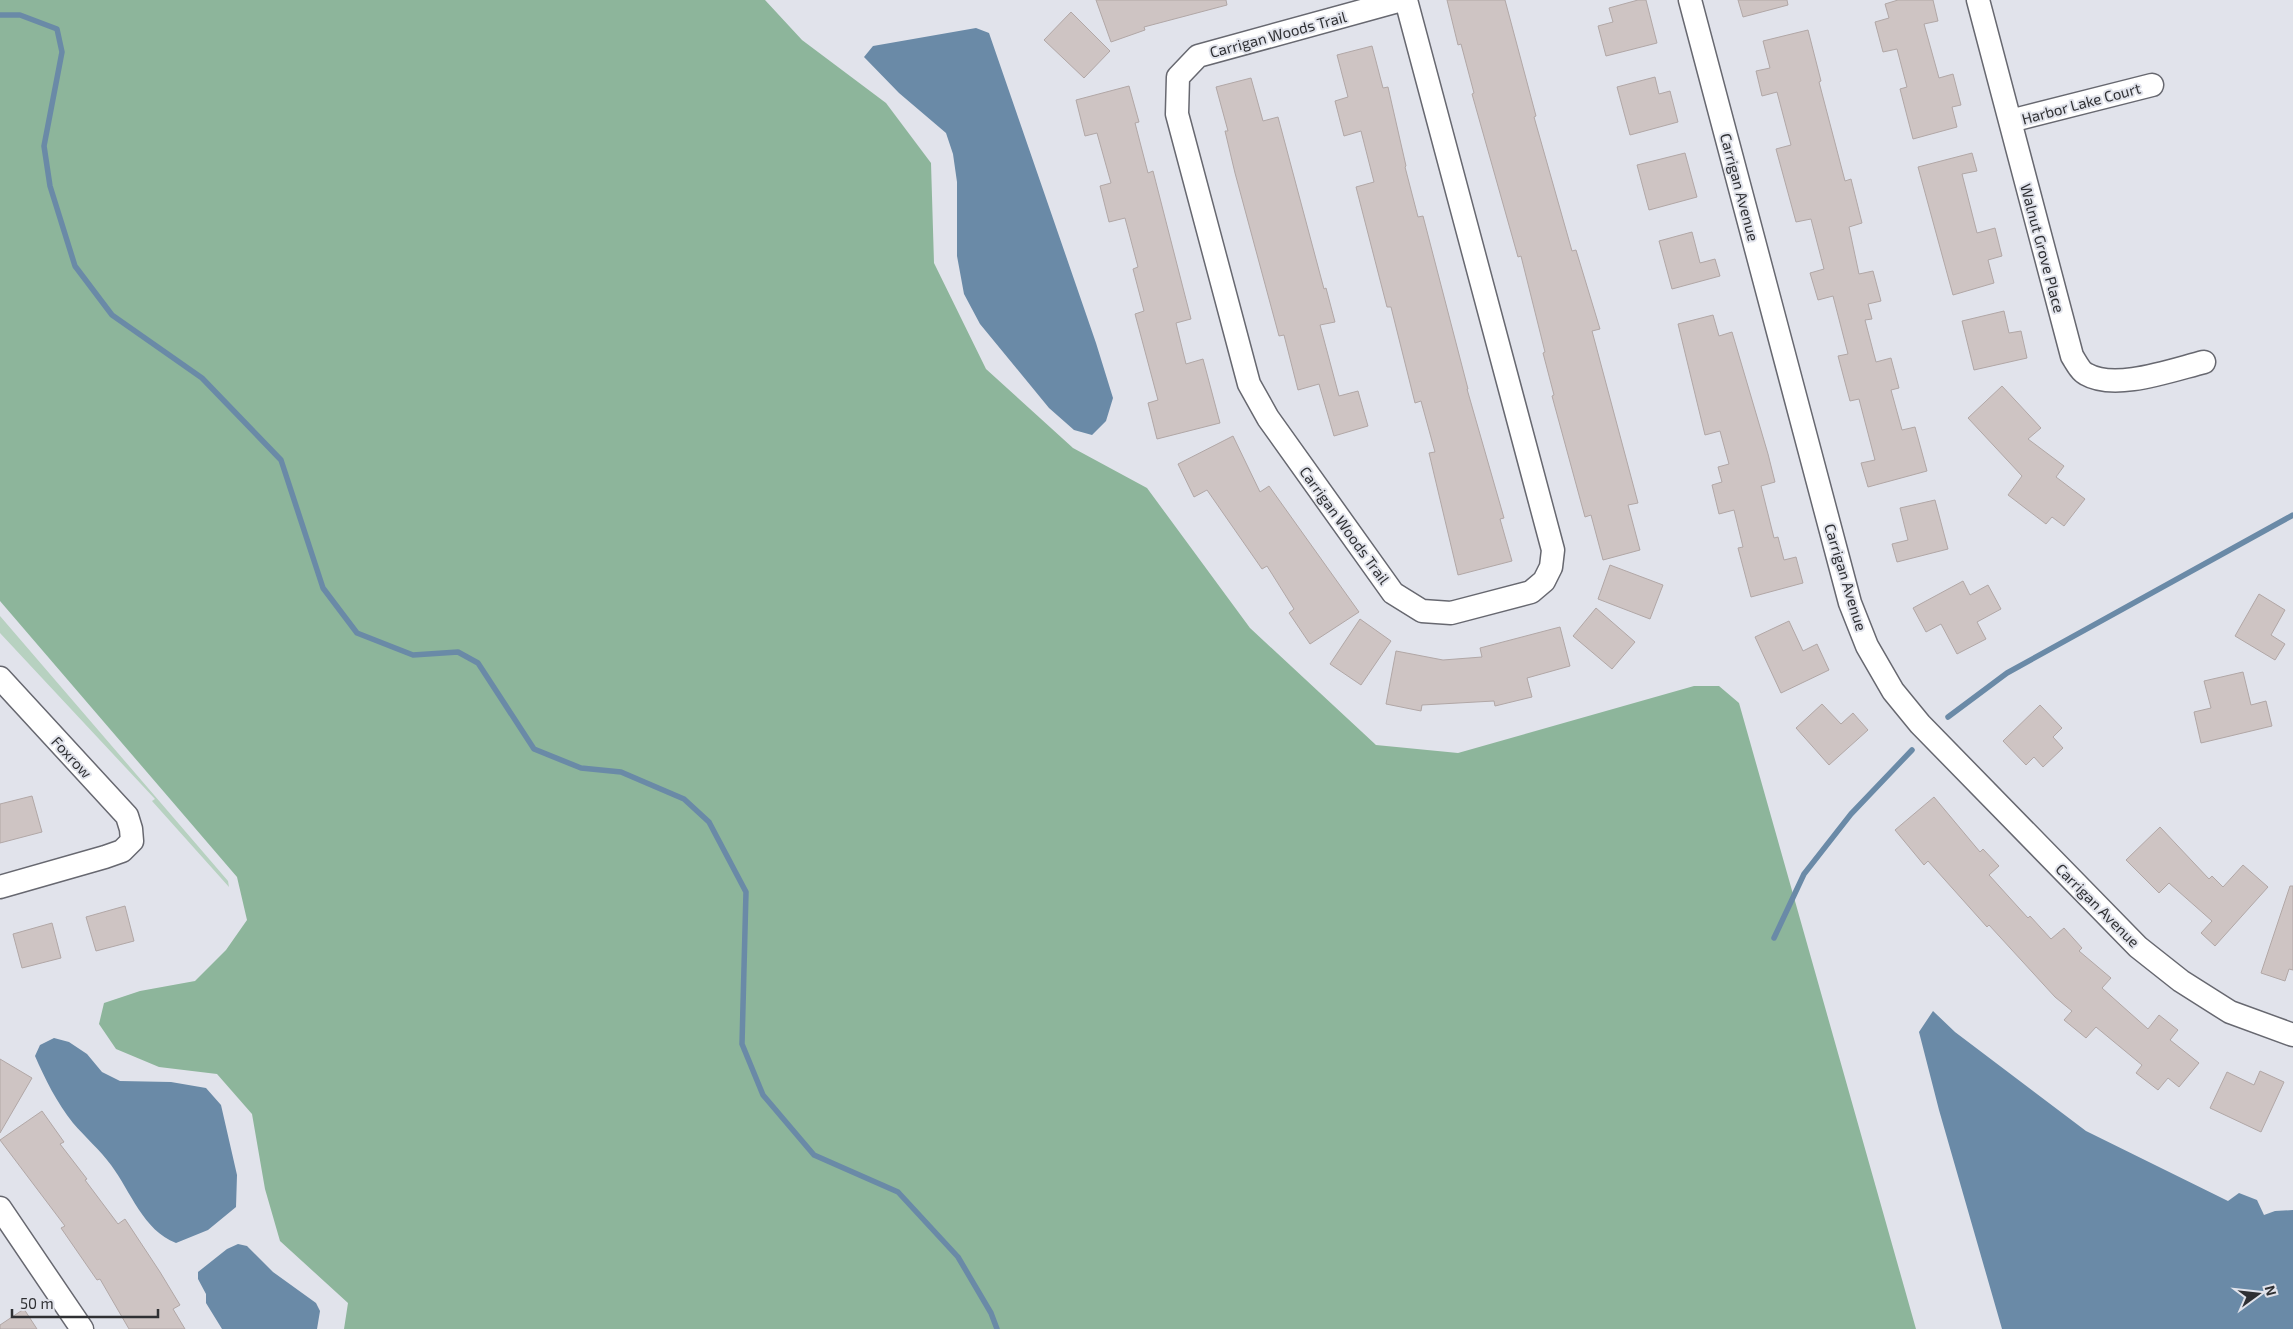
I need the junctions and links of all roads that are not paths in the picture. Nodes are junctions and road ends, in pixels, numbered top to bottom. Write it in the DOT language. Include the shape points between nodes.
graph roads {
  1 [pos="1404,0"];
  2 [pos="1690,0"];
  3 [pos="1978,0"];
  4 [pos="2152,85"];
  5 [pos="2010,121"];
  6 [pos="2204,362"];
  7 [pos="0,678"];
  8 [pos="0,887"];
  9 [pos="2293,1035"];
  10 [pos="0,1208"];
  11 [pos="82,1329"];
  1 -- 1 [label="street, Carrigan Woods Trail" via="1553,550 1551,567 1544,581 1531,592 1451,614 1422,611 1393,593 1268,418 1249,384 1177,114 1178,77 1198,56"];
  2 -- 9 [label="street, Carrigan Avenue" via="1850,603 1867,646 1893,691 1920,724 2138,947 2181,981 2230,1012"];
  3 -- 5 [label="street, Walnut Grove Place"];
  4 -- 5 [label="street, Harbor Lake Court"];
  5 -- 6 [label="street, Walnut Grove Place" via="2072,356 2085,374 2103,381 2120,382"];
  7 -- 8 [label="street, Foxrow" via="127,816 132,841 122,851 105,857"];
  10 -- 11 [label="street"];
}
